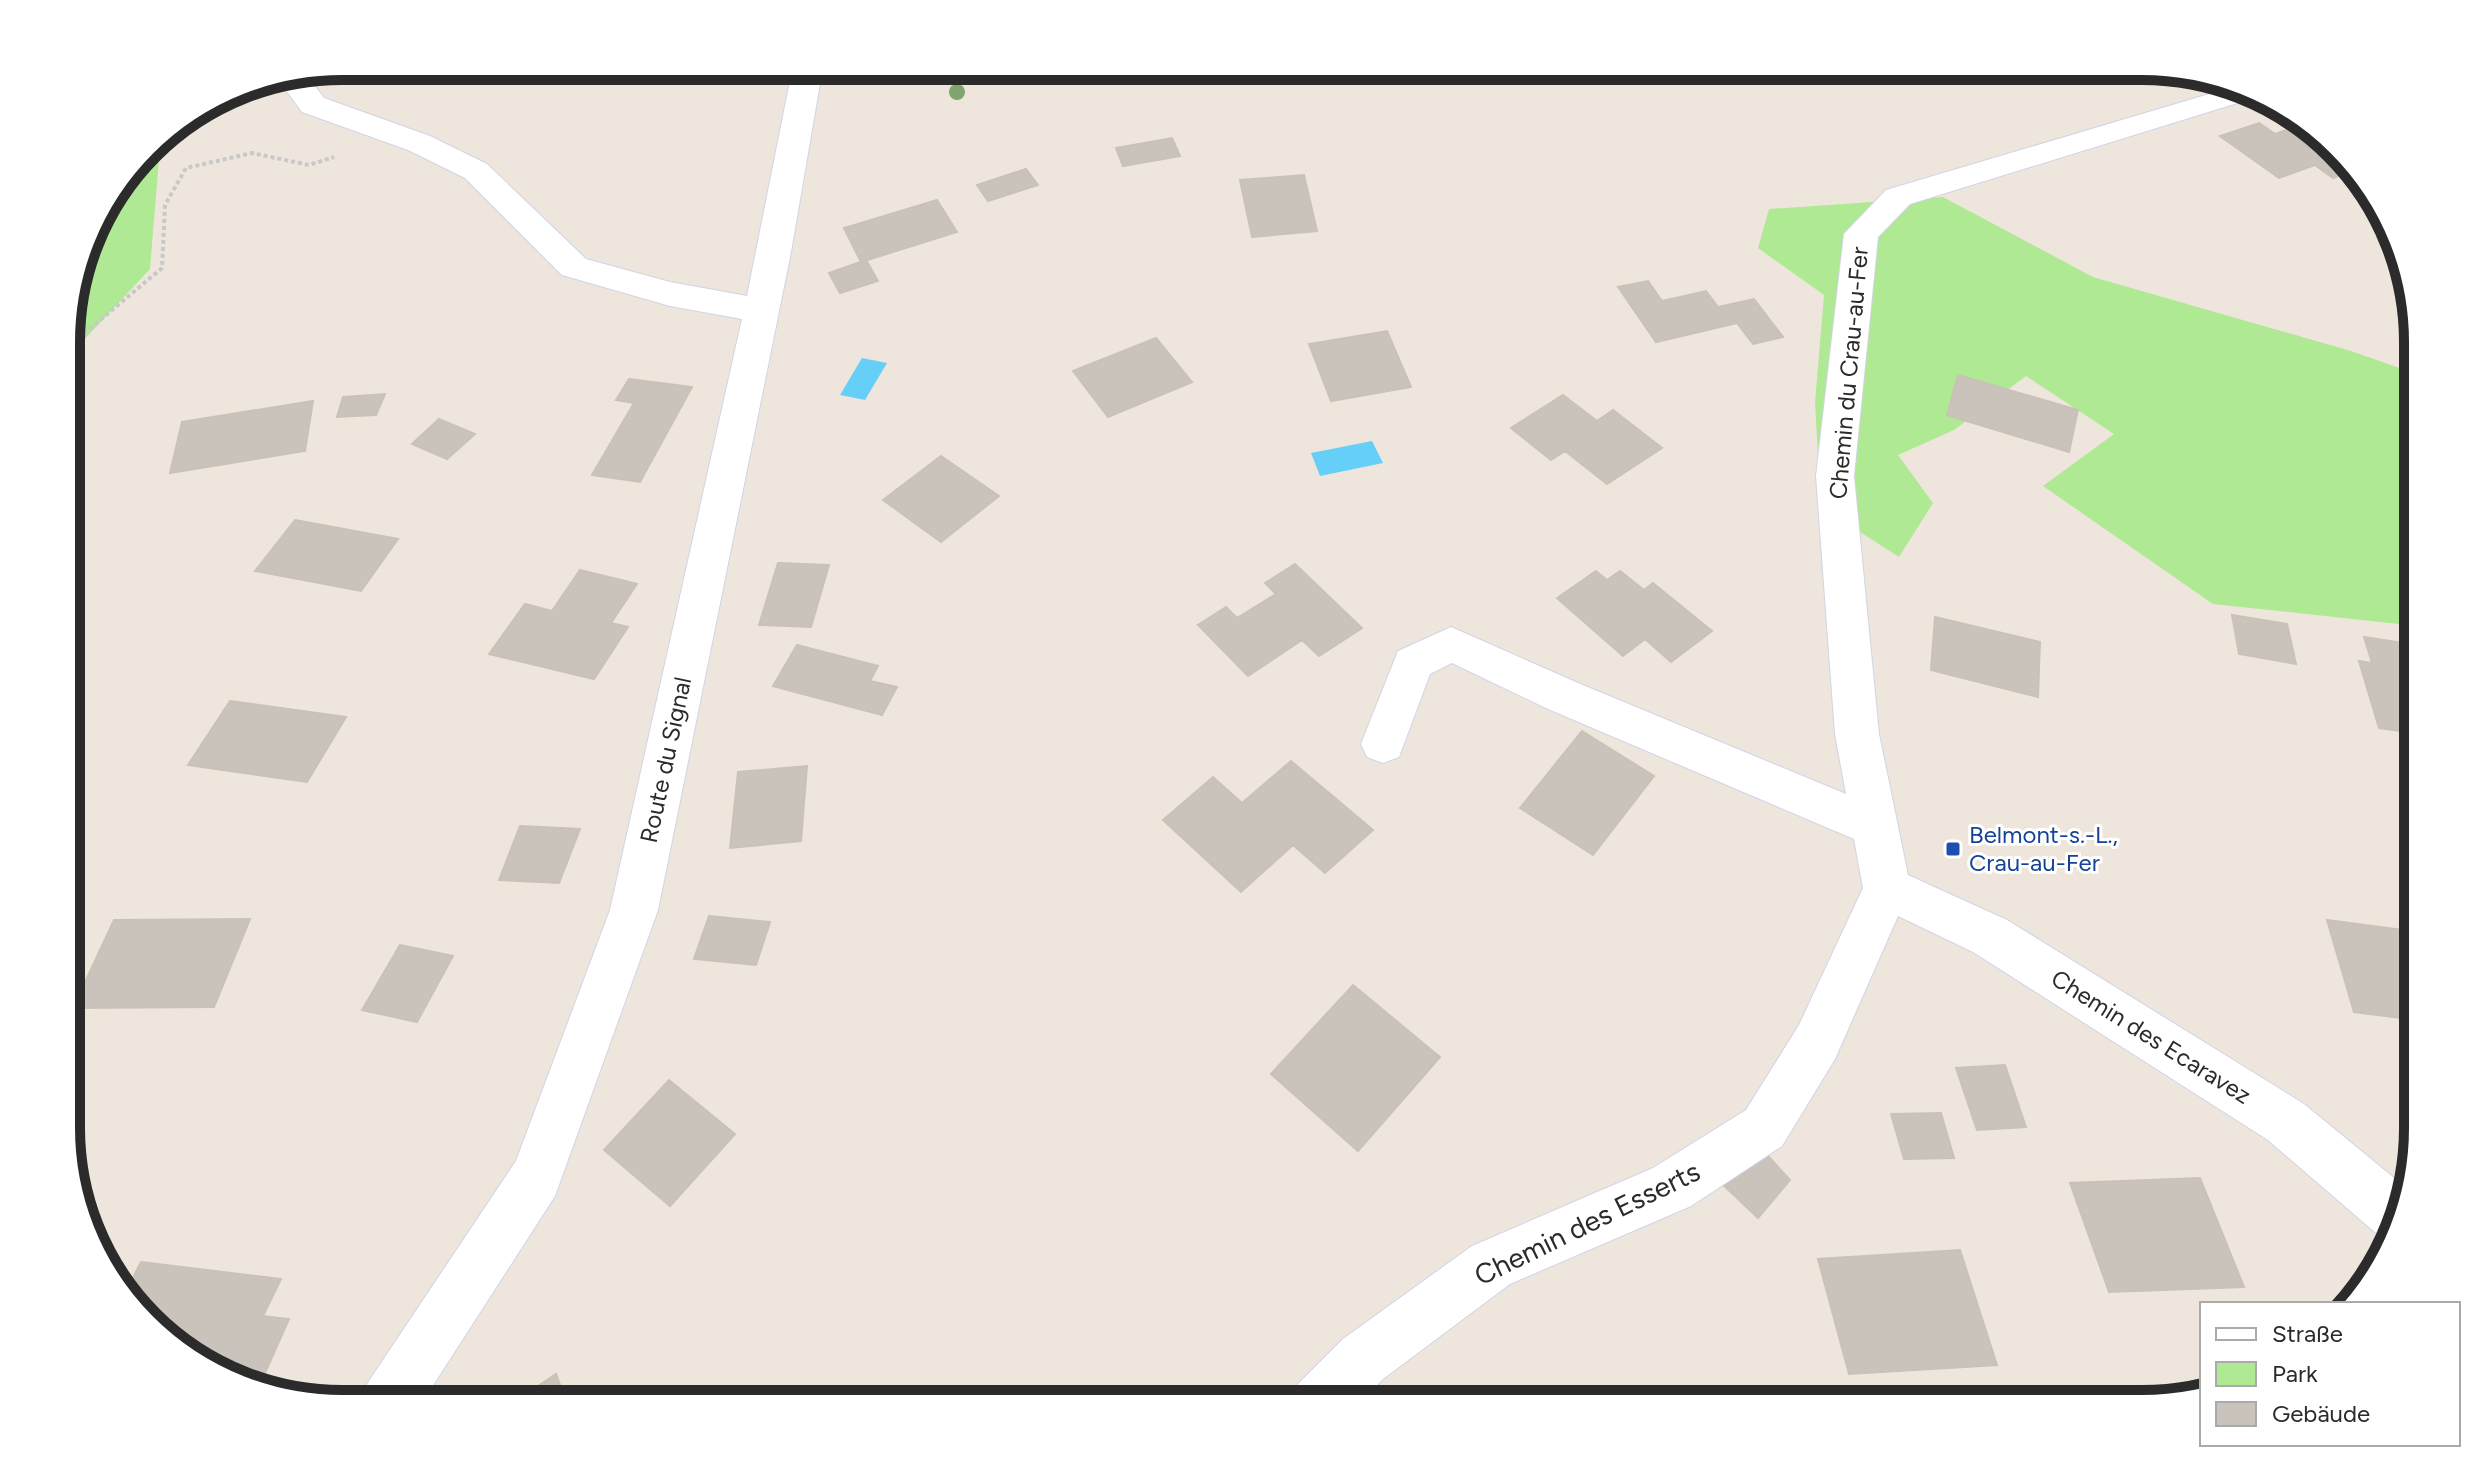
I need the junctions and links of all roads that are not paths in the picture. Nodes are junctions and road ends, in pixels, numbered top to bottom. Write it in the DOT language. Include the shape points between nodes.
graph roads {
  1 [pos="805,81"];
  2 [pos="297,84"];
  3 [pos="2232,97"];
  4 [pos="760,310"];
  5 [pos="1383,744"];
  6 [pos="1876,827"];
  7 [pos="1887,888"];
  8 [pos="2390,1210"];
  9 [pos="1333,1389"];
  10 [pos="396,1390"];
  1 -- 4 [label="street, Route du Signal"];
  2 -- 4 [label="street" via="313,105 476,171 574,267 670,294"];
  3 -- 6 [label="street, Chemin du Crau-au-Fer" via="1898,197 1861,234 1835,476 1857,734"];
  4 -- 10 [label="street, Route du Signal" via="634,910 536,1177"];
  5 -- 6 [label="street" via="1413,663 1451,644"];
  6 -- 7 [label="street, Chemin du Crau-au-Fer"];
  7 -- 8 [label="street, Chemin des Ecaravez" via="1990,936 2273,1114"];
  7 -- 9 [label="street, Chemin des Esserts" via="1817,1042 1764,1128 1672,1187 1491,1265 1363,1359"];
}
